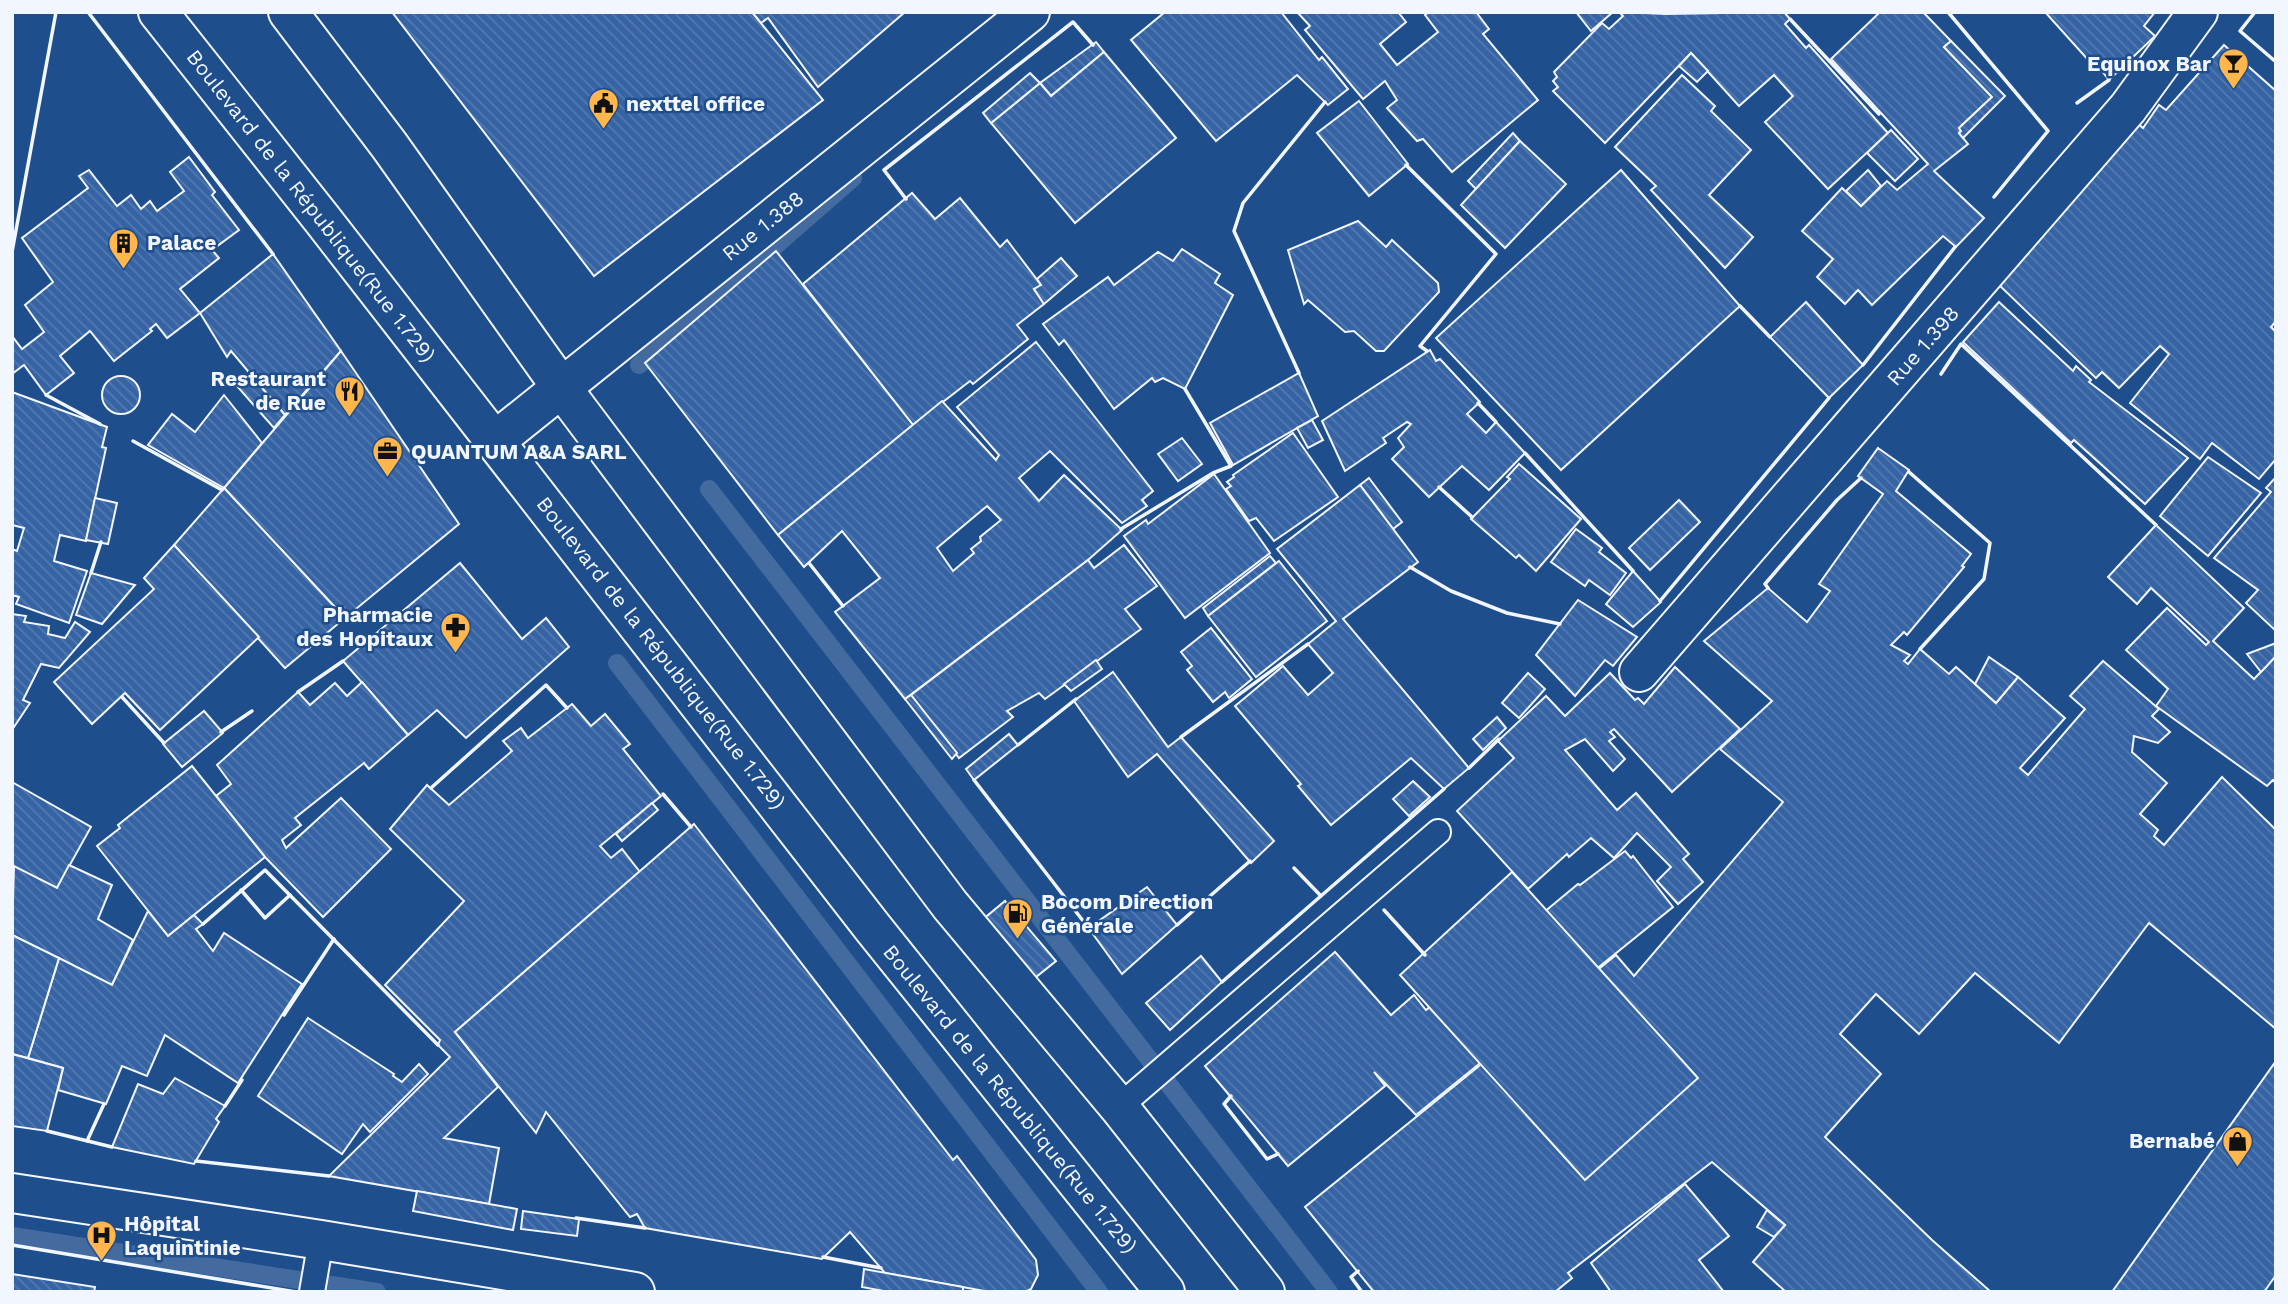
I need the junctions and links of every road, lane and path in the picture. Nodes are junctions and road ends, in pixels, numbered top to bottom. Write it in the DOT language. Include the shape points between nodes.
graph roads {
  1 [pos="158,12"];
  2 [pos="288,12"];
  3 [pos="1030,12"];
  4 [pos="2197,12"];
  5 [pos="561,387"];
  6 [pos="495,441"];
  7 [pos="1639,673"];
  8 [pos="1438,832"];
  9 [pos="1119,1107"];
  10 [pos="12,1193"];
  11 [pos="321,1240"];
  12 [pos="312,1292"];
  13 [pos="635,1292"];
  14 [pos="1165,1292"];
  15 [pos="1265,1292"];
  1 -- 6 [label="main road, Boulevard de la République(Rue 1.729)"];
  2 -- 5 [label="main road"];
  3 -- 5 [label="main road, Rue 1.388"];
  4 -- 7 [label="main road, Rue 1.398" via="2129,108"];
  5 -- 6 [label="main road, Rue 1.388"];
  5 -- 9 [label="main road" via="950,905"];
  6 -- 14 [label="main road, Boulevard de la République(Rue 1.729)" via="873,928"];
  8 -- 9 [label="lane"];
  9 -- 15 [label="main road"];
  10 -- 11 [label="main road"];
  11 -- 12 [label="lane"];
  11 -- 13 [label="main road"];
}
